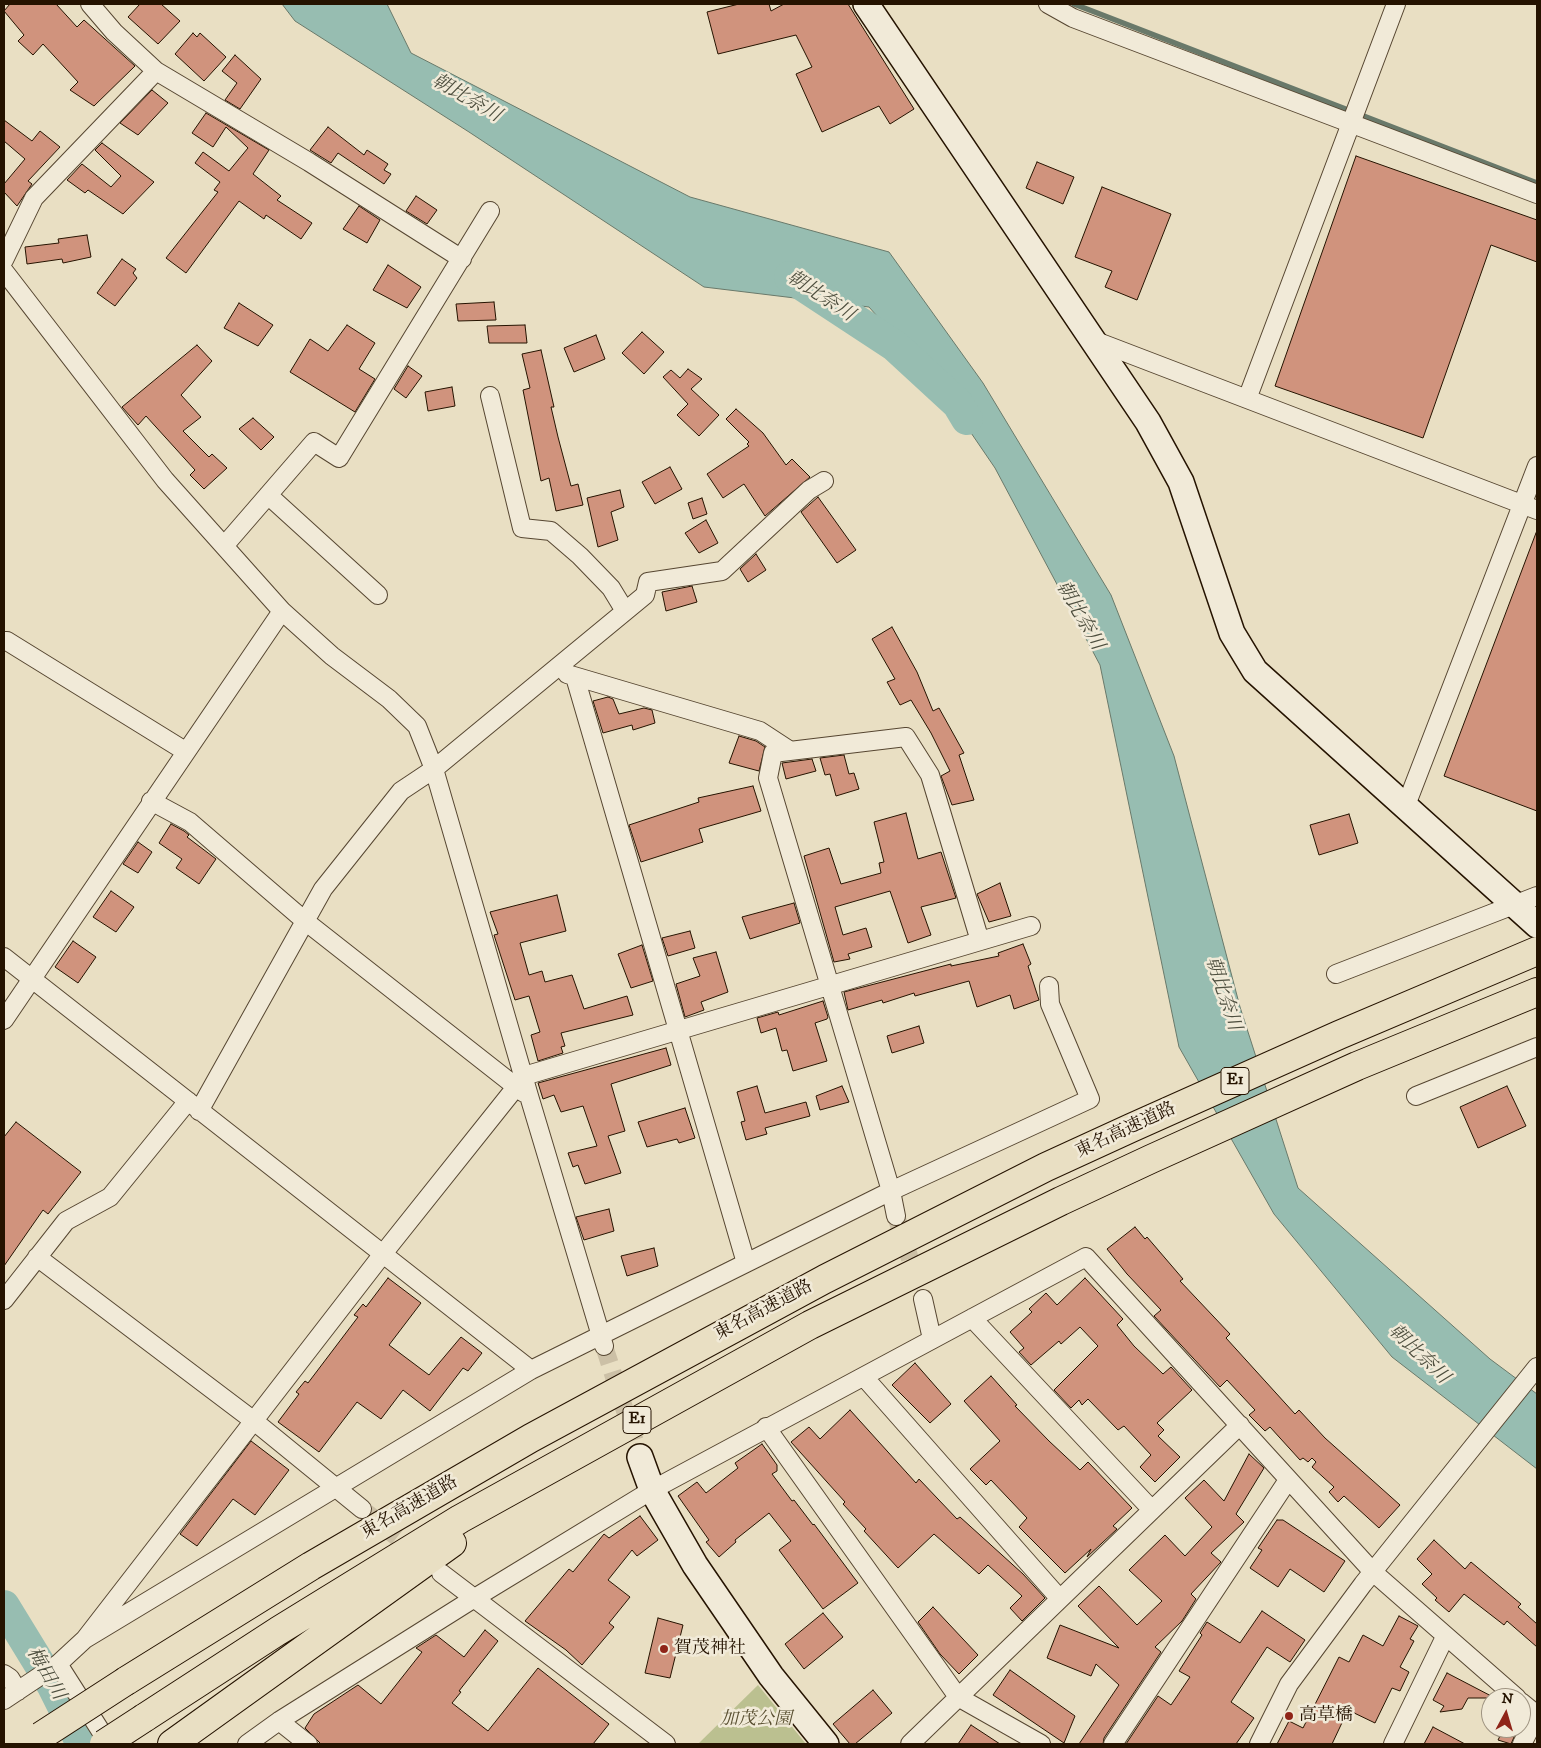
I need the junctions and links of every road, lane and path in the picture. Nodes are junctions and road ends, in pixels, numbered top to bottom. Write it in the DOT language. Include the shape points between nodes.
graph roads {
  1 [pos="90,4"];
  2 [pos="866,4"];
  3 [pos="1048,4"];
  4 [pos="1396,4"];
  5 [pos="156,71"];
  6 [pos="1351,125"];
  7 [pos="1537,194"];
  8 [pos="490,211"];
  9 [pos="462,259"];
  10 [pos="4,260"];
  11 [pos="4,271"];
  12 [pos="1093,340"];
  13 [pos="490,396"];
  14 [pos="1247,399"];
  15 [pos="1537,466"];
  16 [pos="824,481"];
  17 [pos="268,495"];
  18 [pos="1530,507"];
  19 [pos="224,546"];
  20 [pos="378,595"];
  21 [pos="282,611"];
  22 [pos="625,611"];
  23 [pos="4,641"];
  24 [pos="554,670"];
  25 [pos="575,676"];
  26 [pos="789,750"];
  27 [pos="185,751"];
  28 [pos="434,769"];
  29 [pos="151,801"];
  30 [pos="1405,808"];
  31 [pos="1537,896"];
  32 [pos="1514,904"];
  33 [pos="305,921"];
  34 [pos="1537,925"];
  35 [pos="1031,926"];
  36 [pos="980,941"];
  37 [pos="1537,951"];
  38 [pos="4,957"];
  39 [pos="1336,974"];
  40 [pos="32,978"];
  41 [pos="830,985"];
  42 [pos="1049,986"];
  43 [pos="1537,992"];
  44 [pos="4,1020"];
  45 [pos="678,1031"];
  46 [pos="1537,1046"];
  47 [pos="523,1086"];
  48 [pos="1416,1096"];
  49 [pos="193,1106"];
  50 [pos="891,1191"];
  51 [pos="896,1216"];
  52 [pos="382,1256"];
  53 [pos="37,1257"];
  54 [pos="746,1263"];
  55 [pos="923,1299"];
  56 [pos="4,1300"];
  57 [pos="972,1318"];
  58 [pos="932,1339"];
  59 [pos="602,1341"];
  60 [pos="1537,1367"];
  61 [pos="530,1370"];
  62 [pos="864,1377"];
  63 [pos="254,1421"];
  64 [pos="1240,1425"];
  65 [pos="766,1428"];
  66 [pos="574,1454"];
  67 [pos="640,1457"];
  68 [pos="1288,1480"];
  69 [pos="336,1489"];
  70 [pos="652,1490"];
  71 [pos="362,1509"];
  72 [pos="1152,1510"];
  73 [pos="1373,1572"];
  74 [pos="441,1573"];
  75 [pos="473,1599"];
  76 [pos="1060,1599"];
  77 [pos="1445,1637"];
  78 [pos="85,1639"];
  79 [pos="58,1664"];
  80 [pos="4,1674"];
  81 [pos="1505,1688"];
  82 [pos="18,1692"];
  83 [pos="958,1697"];
  84 [pos="1531,1710"];
  85 [pos="279,1721"];
  86 [pos="1531,1727"];
  87 [pos="35,1740"];
  88 [pos="104,1744"];
  89 [pos="109,1744"];
  90 [pos="172,1744"];
  91 [pos="247,1744"];
  92 [pos="308,1744"];
  93 [pos="666,1744"];
  94 [pos="826,1744"];
  95 [pos="910,1744"];
  96 [pos="1041,1744"];
  97 [pos="1113,1744"];
  98 [pos="1259,1744"];
  99 [pos="1393,1744"];
  1 -- 5 [label="street" via="114,32"];
  2 -- 12 [label="street"];
  3 -- 6 [label="street" via="1073,18"];
  4 -- 6 [label="street"];
  5 -- 9 [label="street" via="309,162"];
  5 -- 10 [label="street" via="34,198"];
  6 -- 7 [label="street"];
  6 -- 14 [label="street"];
  8 -- 9 [label="street"];
  9 -- 17 [label="street" via="339,458 314,442"];
  11 -- 19 [label="street" via="164,480"];
  12 -- 14 [label="street"];
  12 -- 30 [label="street" via="1148,422 1182,482 1232,633 1255,671"];
  13 -- 22 [label="street" via="522,528 551,531 611,588"];
  14 -- 18 [label="street"];
  15 -- 18 [label="street"];
  16 -- 22 [label="street" via="809,490 722,571 648,582 645,595"];
  17 -- 19 [label="street"];
  17 -- 20 [label="street"];
  18 -- 30 [label="street"];
  19 -- 21 [label="street"];
  21 -- 27 [label="street"];
  21 -- 28 [label="street" via="417,726"];
  22 -- 24 [label="street"];
  23 -- 27 [label="street"];
  24 -- 25 [label="street"];
  24 -- 28 [label="street"];
  25 -- 26 [label="street" via="760,731"];
  25 -- 45 [label="street"];
  26 -- 36 [label="street" via="906,737 930,775"];
  26 -- 41 [label="street" via="773,753 768,778"];
  27 -- 29 [label="street"];
  28 -- 33 [label="street" via="401,791 323,889"];
  28 -- 47 [label="street"];
  29 -- 33 [label="street" via="190,822"];
  29 -- 40 [label="street"];
  30 -- 32 [label="street"];
  31 -- 32 [label="street"];
  32 -- 34 [label="street"];
  32 -- 39 [label="street"];
  33 -- 47 [label="street"];
  33 -- 49 [label="street"];
  35 -- 36 [label="street"];
  36 -- 41 [label="street"];
  37 -- 87 [label="highway, 東名高速道路 / E1, bridge" via="1339,1035 1046,1167 825,1279 531,1438 311,1566"];
  38 -- 40 [label="street"];
  40 -- 44 [label="street"];
  40 -- 49 [label="street"];
  41 -- 45 [label="street"];
  41 -- 50 [label="street"];
  42 -- 50 [label="street" via="1050,1004 1090,1099"];
  43 -- 66 [label="highway, 東名高速道路 / E1" via="1357,1066 1052,1205 810,1325"];
  45 -- 47 [label="street"];
  45 -- 54 [label="street"];
  46 -- 48 [label="street"];
  47 -- 52 [label="street"];
  47 -- 59 [label="street"];
  49 -- 52 [label="street"];
  49 -- 53 [label="street" via="110,1197 66,1221"];
  50 -- 51 [label="street"];
  50 -- 54 [label="street"];
  52 -- 61 [label="street"];
  52 -- 63 [label="street"];
  53 -- 56 [label="street"];
  53 -- 63 [label="street"];
  54 -- 59 [label="street"];
  55 -- 58 [label="street"];
  57 -- 58 [label="street"];
  57 -- 64 [label="street" via="1086,1257"];
  57 -- 72 [label="street"];
  58 -- 62 [label="street"];
  59 -- 61 [label="street"];
  60 -- 73 [label="street"];
  61 -- 69 [label="street"];
  62 -- 65 [label="street"];
  62 -- 76 [label="street"];
  63 -- 69 [label="street"];
  63 -- 78 [label="street"];
  64 -- 68 [label="street"];
  64 -- 72 [label="street"];
  65 -- 70 [label="street"];
  65 -- 83 [label="street"];
  66 -- 88 [label="highway, 東名高速道路 / E1, bridge" via="452,1524 278,1631"];
  66 -- 90 [label="highway"];
  67 -- 70 [label="street"];
  68 -- 73 [label="street"];
  68 -- 97 [label="street"];
  69 -- 71 [label="street"];
  69 -- 78 [label="street"];
  70 -- 75 [label="street"];
  70 -- 94 [label="street" via="725,1610 771,1676"];
  72 -- 76 [label="street"];
  73 -- 77 [label="street"];
  73 -- 98 [label="street" via="1289,1684"];
  74 -- 75 [label="street"];
  75 -- 85 [label="street"];
  75 -- 93 [label="street"];
  76 -- 83 [label="street"];
  77 -- 81 [label="street"];
  77 -- 99 [label="street"];
  78 -- 79 [label="street"];
  79 -- 82 [label="street"];
  79 -- 89 [label="street"];
  80 -- 82 [label="street"];
  83 -- 95 [label="street"];
  83 -- 96 [label="street"];
  84 -- 86 [label="street" via="1537,1715"];
  85 -- 91 [label="street"];
  85 -- 92 [label="street"];
}
